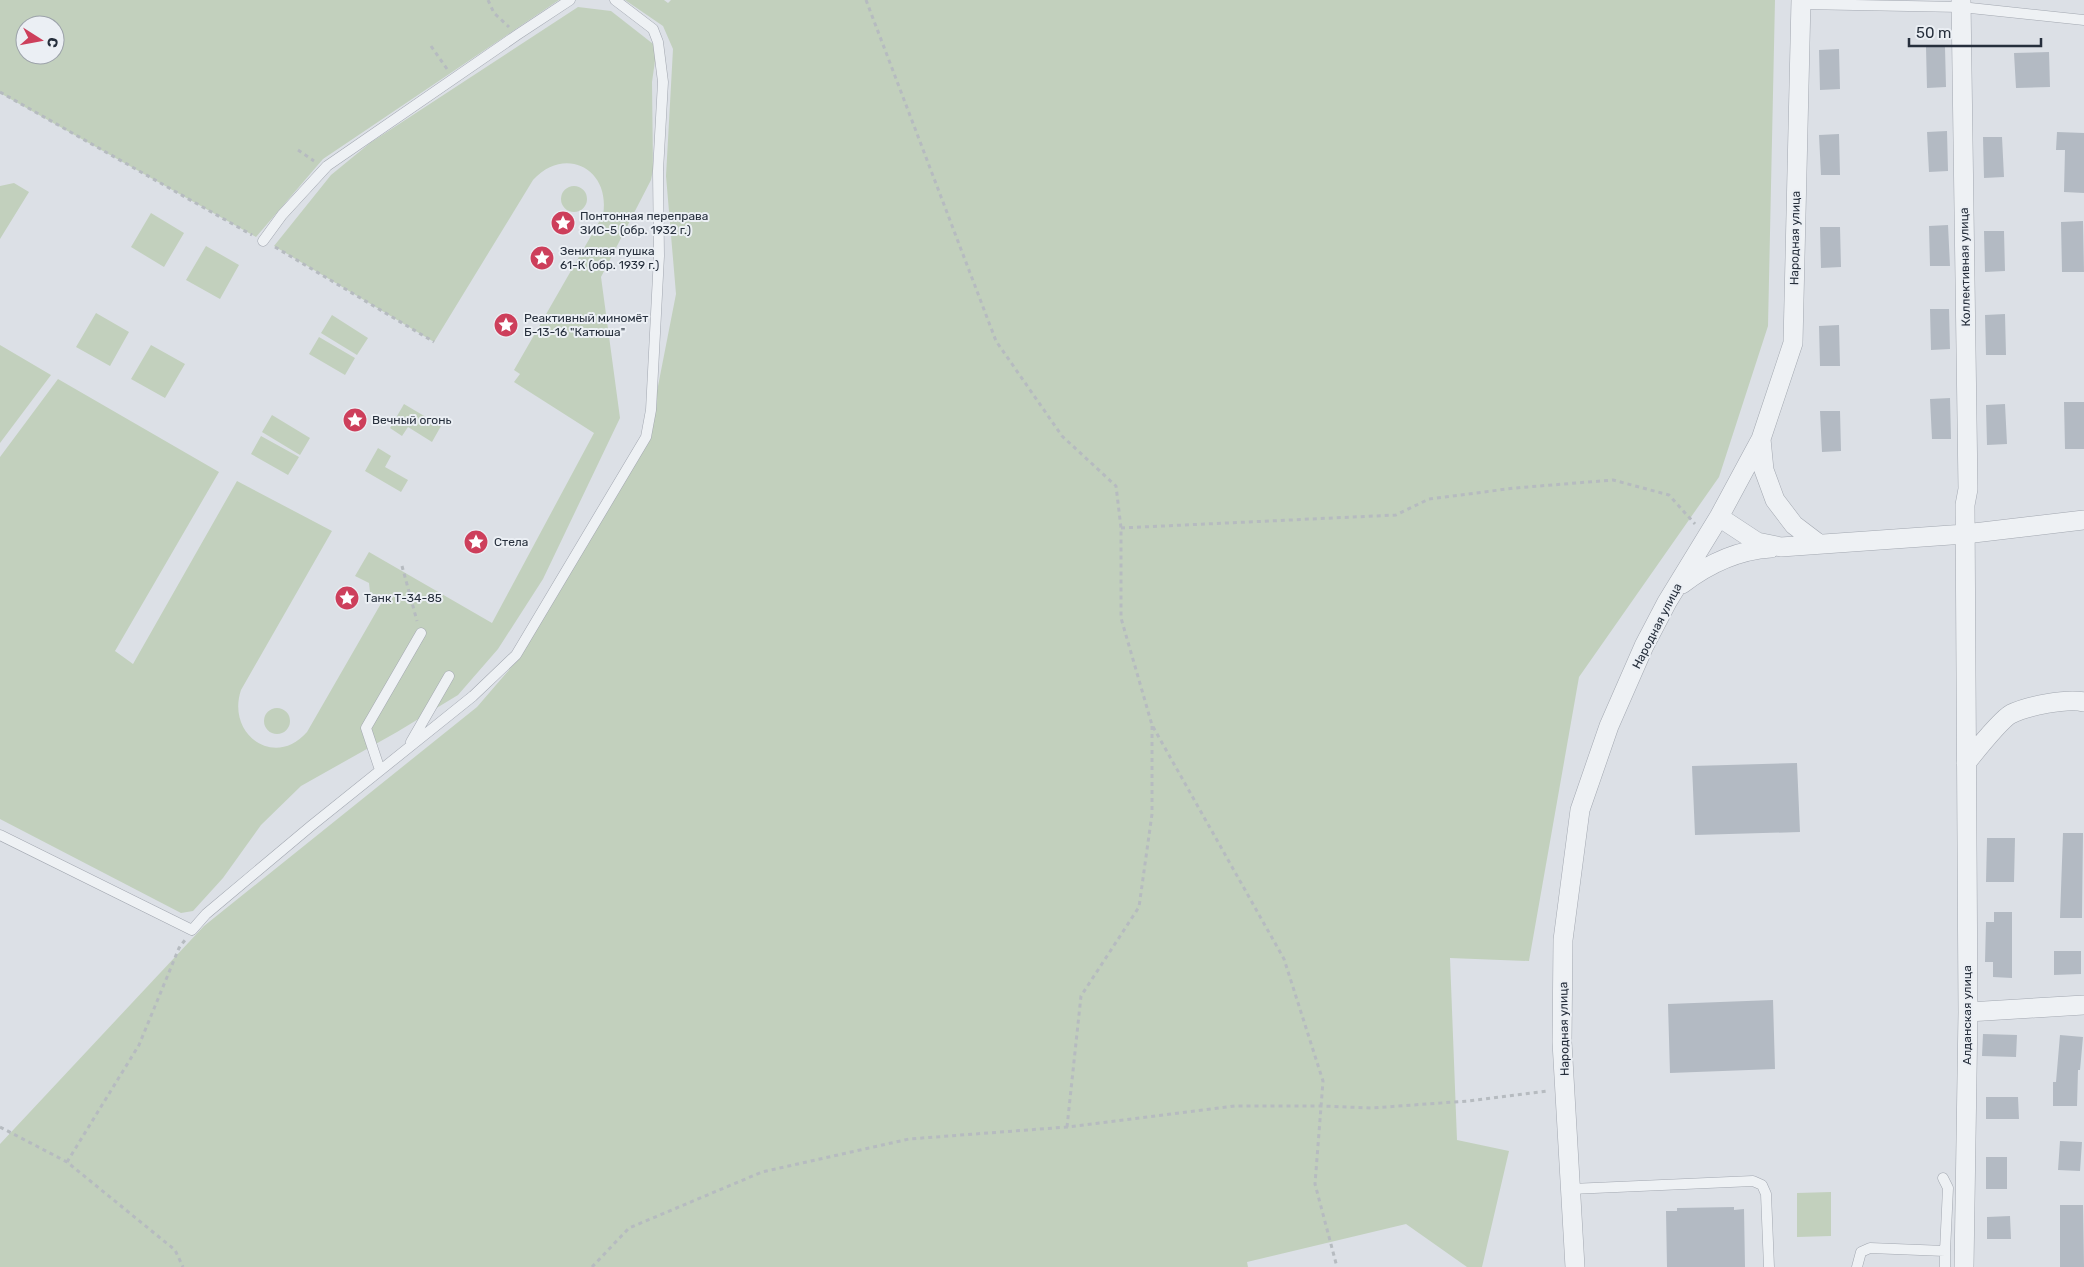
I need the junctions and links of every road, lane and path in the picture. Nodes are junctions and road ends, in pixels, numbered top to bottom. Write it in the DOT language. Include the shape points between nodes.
graph roads {
  1 [pos="488,0"];
  2 [pos="570,0"];
  3 [pos="615,0"];
  4 [pos="866,0"];
  5 [pos="1801,2"];
  6 [pos="1961,4"];
  7 [pos="2084,20"];
  8 [pos="516,34"];
  9 [pos="431,46"];
  10 [pos="453,78"];
  11 [pos="0,92"];
  12 [pos="298,150"];
  13 [pos="325,168"];
  14 [pos="263,241"];
  15 [pos="434,342"];
  16 [pos="1761,439"];
  17 [pos="1719,517"];
  18 [pos="2084,520"];
  19 [pos="1121,528"];
  20 [pos="1965,534"];
  21 [pos="1707,538"];
  22 [pos="1819,544"];
  23 [pos="1781,547"];
  24 [pos="402,566"];
  25 [pos="1675,589"];
  26 [pos="421,634"];
  27 [pos="449,676"];
  28 [pos="2084,702"];
  29 [pos="1152,725"];
  30 [pos="408,747"];
  31 [pos="1966,763"];
  32 [pos="380,770"];
  33 [pos="0,835"];
  34 [pos="192,930"];
  35 [pos="2084,1005"];
  36 [pos="1968,1012"];
  37 [pos="1565,1089"];
  38 [pos="1321,1106"];
  39 [pos="0,1126"];
  40 [pos="1067,1127"];
  41 [pos="67,1162"];
  42 [pos="1944,1178"];
  43 [pos="1571,1189"];
  44 [pos="1945,1251"];
  45 [pos="183,1267"];
  46 [pos="592,1267"];
  47 [pos="1337,1267"];
  48 [pos="1575,1267"];
  49 [pos="1769,1267"];
  50 [pos="1857,1267"];
  51 [pos="1945,1267"];
  52 [pos="1964,1267"];
  1 -- 8 [label="path" via="494,13"];
  2 -- 8 [label="lane"];
  3 -- 30 [label="lane" via="653,29 658,42 663,82 652,410 646,437 516,655 473,696"];
  4 -- 19 [label="path" via="996,341 1062,436 1116,486"];
  5 -- 6 [label="lane"];
  5 -- 16 [label="street, Народная улица" via="1793,343"];
  6 -- 7 [label="lane"];
  6 -- 20 [label="street, Коллективная улица" via="1968,489"];
  8 -- 10 [label="lane"];
  9 -- 10 [label="path"];
  10 -- 13 [label="lane"];
  11 -- 14 [label="path"];
  12 -- 13 [label="path"];
  13 -- 14 [label="lane"];
  14 -- 15 [label="path"];
  16 -- 17 [label="street, Народная улица"];
  16 -- 22 [label="street" via="1764,470 1775,500 1794,525"];
  17 -- 21 [label="street, Народная улица"];
  17 -- 23 [label="street" via="1757,542"];
  18 -- 20 [label="street"];
  19 -- 21 [label="path" via="1396,515 1429,499 1613,480 1669,495"];
  19 -- 29 [label="path" via="1121,618"];
  20 -- 22 [label="street"];
  20 -- 31 [label="street, Коллективная улица"];
  21 -- 25 [label="street, Народная улица"];
  22 -- 23 [label="street"];
  23 -- 25 [label="street" via="1752,550 1725,558"];
  24 -- 26 [label="path"];
  25 -- 37 [label="street, Народная улица" via="1644,646 1609,726 1580,810 1563,940"];
  26 -- 32 [label="lane" via="366,728"];
  27 -- 30 [label="lane"];
  28 -- 31 [label="street" via="2050,703 2010,714"];
  29 -- 38 [label="path" via="1284,959 1323,1081"];
  29 -- 40 [label="path" via="1152,814 1139,907 1081,996"];
  30 -- 32 [label="lane"];
  31 -- 36 [label="street, Алданская улица"];
  32 -- 34 [label="lane" via="206,914"];
  33 -- 34 [label="lane"];
  34 -- 41 [label="path" via="179,948 139,1045"];
  35 -- 36 [label="street"];
  36 -- 52 [label="street, Алданская улица"];
  37 -- 38 [label="path" via="1372,1108"];
  37 -- 43 [label="street, Народная улица"];
  38 -- 40 [label="path" via="1236,1106"];
  38 -- 47 [label="path" via="1315,1184"];
  39 -- 41 [label="path"];
  40 -- 46 [label="path" via="909,1139 762,1172 629,1228"];
  41 -- 45 [label="path" via="175,1250"];
  42 -- 44 [label="lane" via="1948,1188"];
  43 -- 48 [label="street, Народная улица"];
  43 -- 49 [label="lane" via="1753,1181 1762,1185 1766,1194"];
  44 -- 50 [label="lane" via="1870,1248 1861,1252"];
  44 -- 51 [label="lane"];
}
